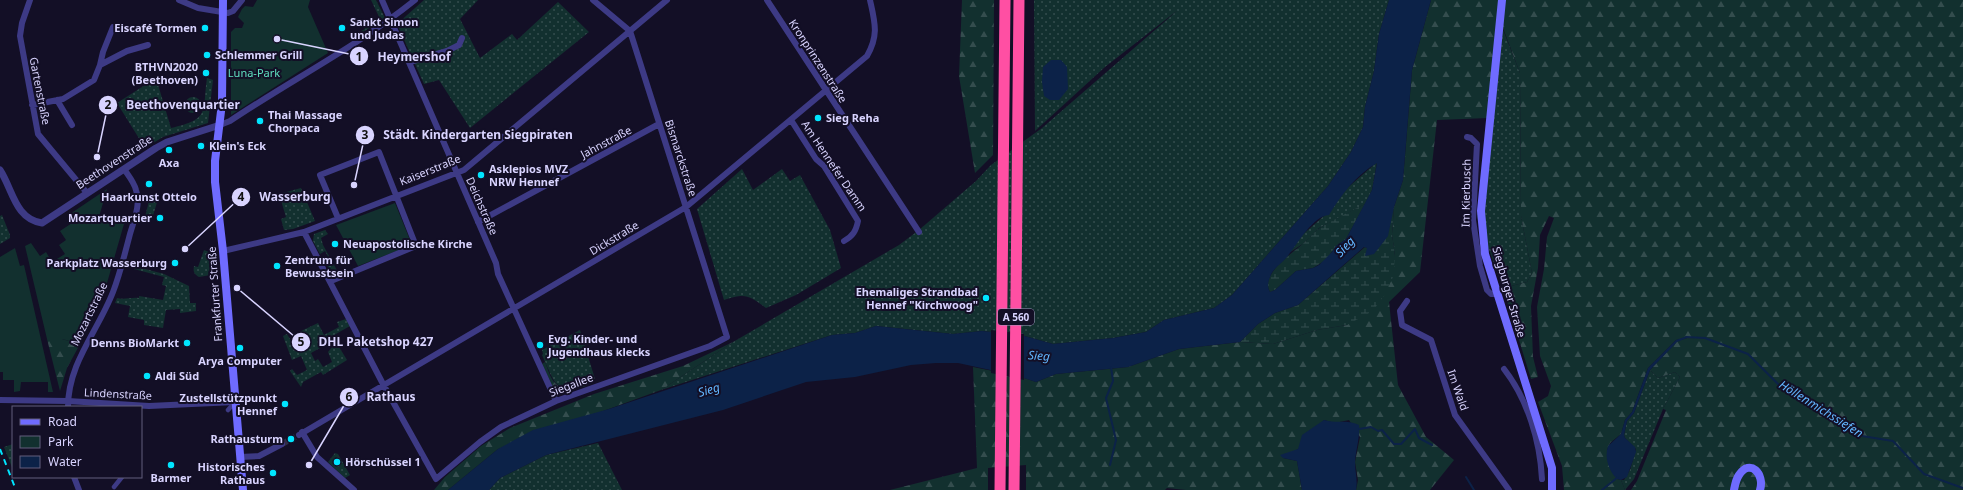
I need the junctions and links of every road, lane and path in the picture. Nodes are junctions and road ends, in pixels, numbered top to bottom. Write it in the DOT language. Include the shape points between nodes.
graph roads {
  1 [pos="30,0"];
  2 [pos="179,0"];
  3 [pos="223,0"];
  4 [pos="242,0"];
  5 [pos="382,0"];
  6 [pos="415,0"];
  7 [pos="593,0"];
  8 [pos="667,0"];
  9 [pos="767,0"];
  10 [pos="870,0"];
  11 [pos="1005,0"];
  12 [pos="1019,0"];
  13 [pos="1502,0"];
  14 [pos="224,13"];
  15 [pos="391,19"];
  16 [pos="113,27"];
  17 [pos="630,32"];
  18 [pos="462,38"];
  19 [pos="148,46"];
  20 [pos="410,62"];
  21 [pos="100,65"];
  22 [pos="826,92"];
  23 [pos="57,100"];
  24 [pos="32,104"];
  25 [pos="791,120"];
  26 [pos="659,124"];
  27 [pos="72,125"];
  28 [pos="220,126"];
  29 [pos="1467,137"];
  30 [pos="124,169"];
  31 [pos="0,170"];
  32 [pos="456,173"];
  33 [pos="87,193"];
  34 [pos="395,196"];
  35 [pos="686,207"];
  36 [pos="338,218"];
  37 [pos="478,222"];
  38 [pos="304,232"];
  39 [pos="919,232"];
  40 [pos="844,241"];
  41 [pos="223,251"];
  42 [pos="331,282"];
  43 [pos="1497,294"];
  44 [pos="1407,301"];
  45 [pos="514,308"];
  46 [pos="727,337"];
  47 [pos="1504,369"];
  48 [pos="383,384"];
  49 [pos="1528,393"];
  50 [pos="0,400"];
  51 [pos="1524,400"];
  52 [pos="556,401"];
  53 [pos="235,402"];
  54 [pos="32,404"];
  55 [pos="68,404"];
  56 [pos="121,406"];
  57 [pos="228,410"];
  58 [pos="282,444"];
  59 [pos="240,457"];
  60 [pos="74,478"];
  61 [pos="121,478"];
  62 [pos="1542,479"];
  63 [pos="114,487"];
  64 [pos="79,490"];
  65 [pos="243,490"];
  66 [pos="354,490"];
  67 [pos="1000,490"];
  68 [pos="1014,490"];
  69 [pos="1508,490"];
  70 [pos="1552,490"];
  71 [pos="1734,490"];
  72 [pos="1760,490"];
  1 -- 24 [label="street, Gartenstraße" via="20,36"];
  2 -- 14 [label="street" via="198,8"];
  3 -- 14 [label="main road, Frankfurter Straße"];
  4 -- 14 [label="street" via="233,11"];
  5 -- 15 [label="street, Deichstraße"];
  6 -- 15 [label="street"];
  7 -- 17 [label="street"];
  8 -- 17 [label="street, Kaiserstraße"];
  9 -- 22 [label="street, Kronprinzenstraße"];
  10 -- 22 [label="street, Dickstraße" via="876,28 873,45 867,56"];
  11 -- 67 [label="highway, A 560"];
  12 -- 68 [label="highway, A 560"];
  13 -- 43 [label="main road, Siegburger Straße" via="1481,211 1485,254"];
  14 -- 28 [label="main road, Frankfurter Straße"];
  15 -- 20 [label="street, Deichstraße"];
  15 -- 28 [label="street"];
  16 -- 21 [label="street"];
  17 -- 26 [label="street, Bismarckstraße"];
  17 -- 32 [label="street, Kaiserstraße" via="464,170"];
  18 -- 20 [label="street" via="459,45 447,51"];
  19 -- 21 [label="street" via="127,51"];
  20 -- 32 [label="street, Deichstraße"];
  21 -- 23 [label="street" via="94,80"];
  22 -- 25 [label="street, Dickstraße"];
  22 -- 39 [label="street, Kronprinzenstraße"];
  23 -- 24 [label="street"];
  23 -- 27 [label="street"];
  24 -- 33 [label="street, Gartenstraße" via="41,140"];
  25 -- 35 [label="street, Dickstraße"];
  25 -- 40 [label="street, Am Hennefer Damm" via="816,159 824,166 858,221 856,230"];
  26 -- 35 [label="street, Bismarckstraße"];
  26 -- 37 [label="street, Jahnstraße"];
  28 -- 30 [label="street, Beethovenstraße" via="167,142"];
  28 -- 41 [label="main road, Frankfurter Straße" via="214,172"];
  29 -- 43 [label="street, Im Kierbusch" via="1477,144 1473,220 1480,266 1487,290 1491,294"];
  30 -- 33 [label="street, Beethovenstraße"];
  30 -- 55 [label="street, Mozartstraße" via="136,189 136,216 113,292 79,359"];
  31 -- 33 [label="street, Beethovenstraße" via="19,209 33,221 42,222"];
  32 -- 34 [label="street, Kaiserstraße"];
  32 -- 37 [label="street, Deichstraße"];
  34 -- 36 [label="street, Kaiserstraße"];
  34 -- 36 [label="street" via="379,152 320,175"];
  34 -- 42 [label="street" via="416,246"];
  35 -- 45 [label="street, Dickstraße"];
  35 -- 46 [label="street, Bismarckstraße"];
  36 -- 38 [label="street, Kaiserstraße"];
  37 -- 45 [label="street, Deichstraße"];
  38 -- 41 [label="street, Kaiserstraße"];
  38 -- 42 [label="street"];
  41 -- 53 [label="main road, Frankfurter Straße"];
  42 -- 48 [label="street"];
  43 -- 49 [label="main road, Siegburger Straße"];
  44 -- 69 [label="street, Im Wald" via="1400,311 1402,325 1431,340 1455,414"];
  45 -- 48 [label="street, Dickstraße"];
  45 -- 52 [label="street, Deichstraße"];
  46 -- 52 [label="street, Siegallee" via="710,346"];
  47 -- 51 [label="street"];
  48 -- 52 [label="street, Siegallee" via="436,479 501,427"];
  48 -- 66 [label="street, Dickstraße" via="301,434 317,457"];
  49 -- 51 [label="street"];
  49 -- 70 [label="main road, Siegburger Straße" via="1552,468"];
  50 -- 54 [label="street, Lindenstraße"];
  51 -- 62 [label="street" via="1540,455"];
  53 -- 56 [label="street, Lindenstraße"];
  53 -- 57 [label="street"];
  53 -- 59 [label="main road, Frankfurter Straße"];
  54 -- 55 [label="street, Lindenstraße"];
  55 -- 56 [label="street, Lindenstraße"];
  58 -- 59 [label="street" via="259,456"];
  59 -- 65 [label="main road, Frankfurter Straße"];
  60 -- 64 [label="street"];
  61 -- 63 [label="street"];
  71 -- 72 [label="main road" via="1738,475 1750,468 1760,474"];
}
